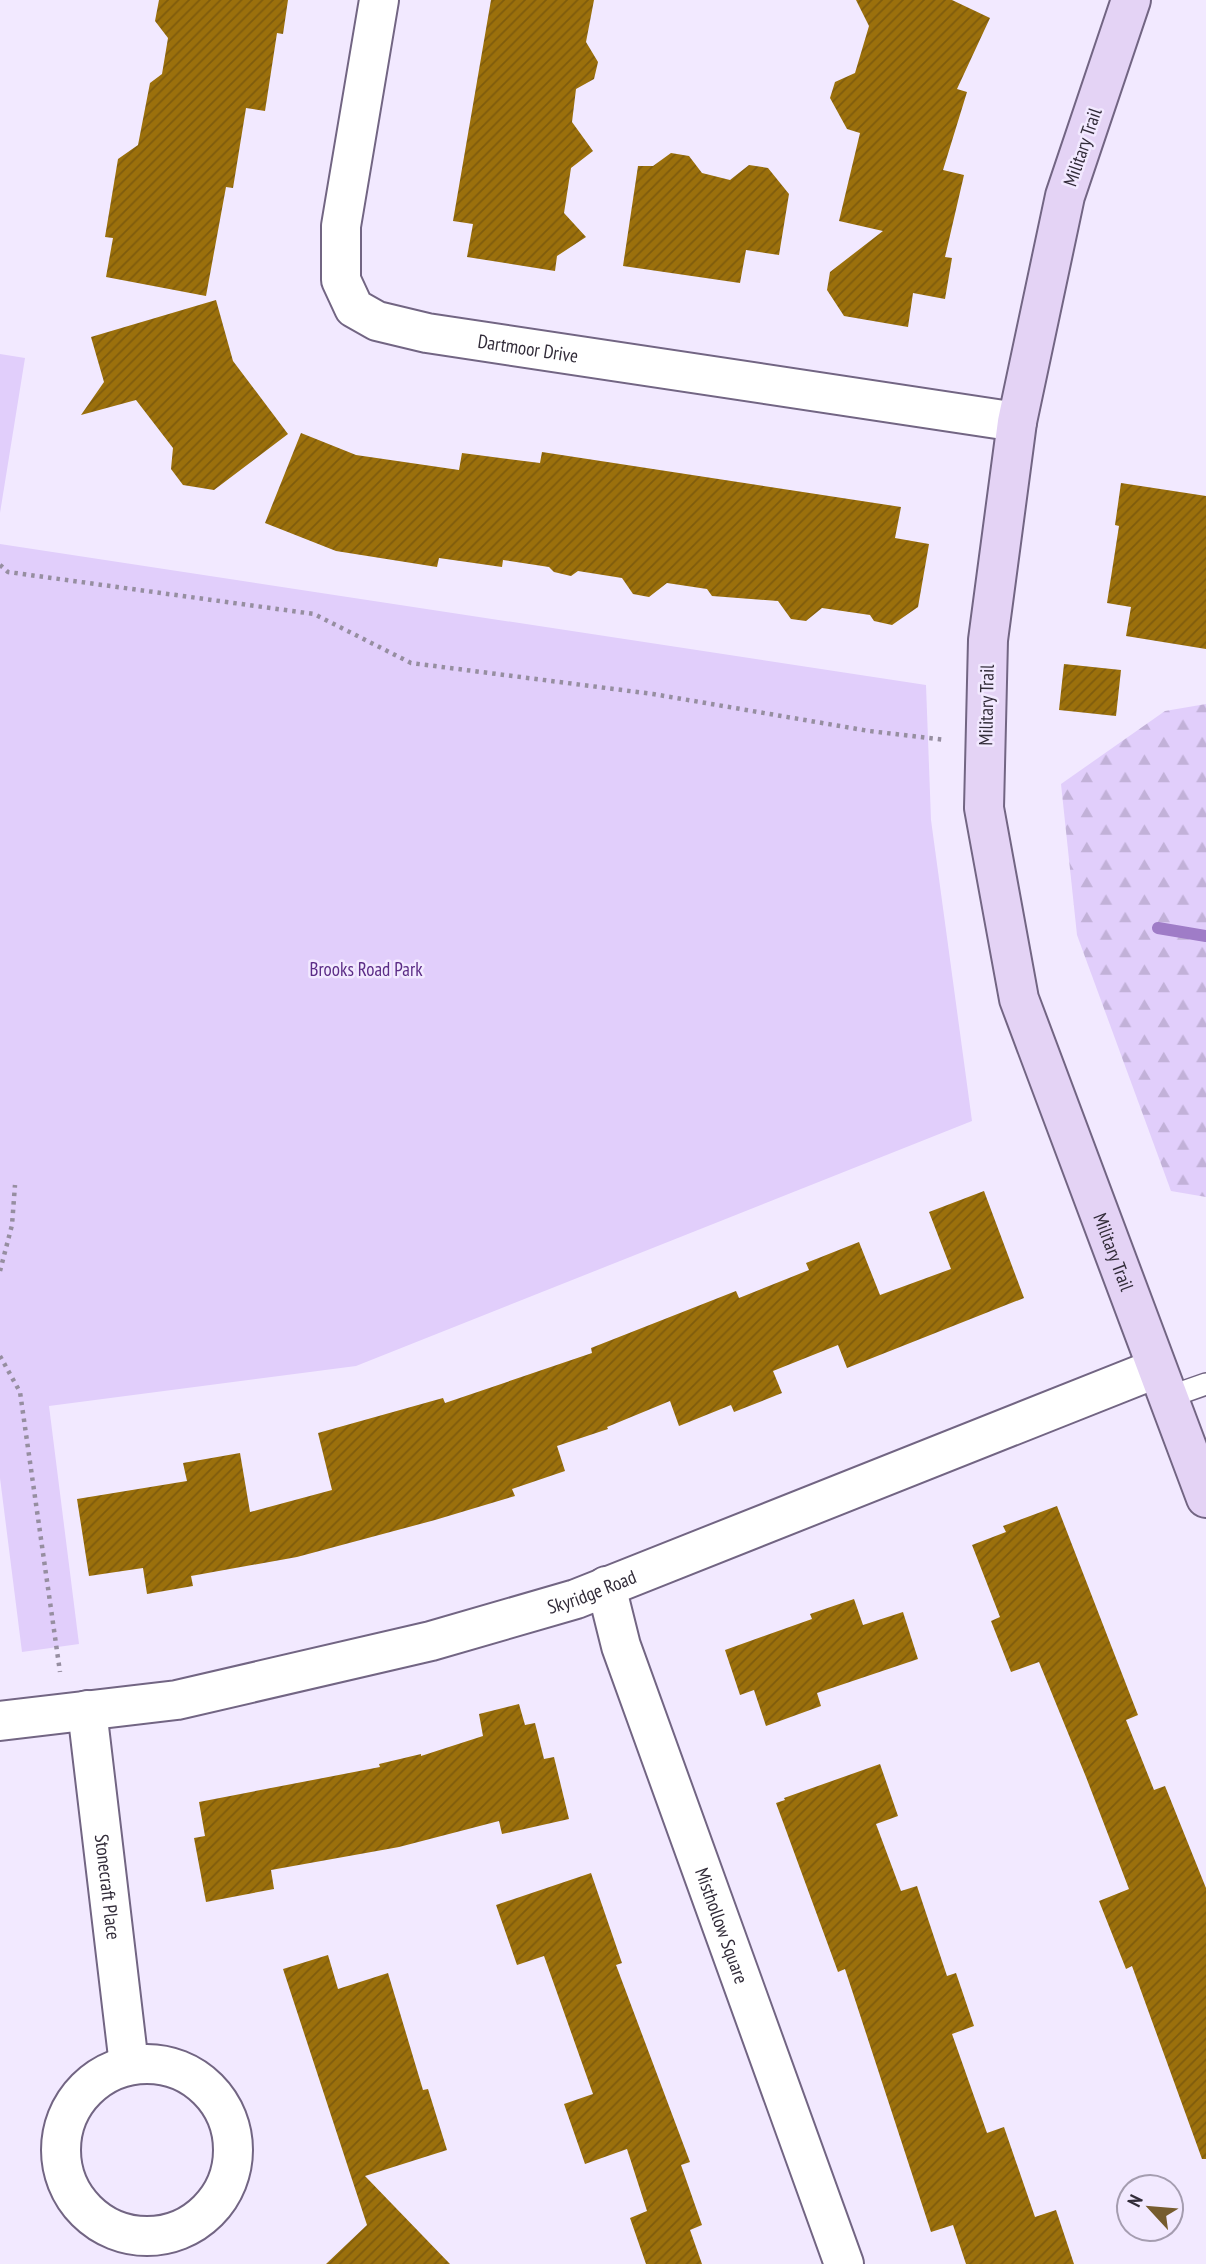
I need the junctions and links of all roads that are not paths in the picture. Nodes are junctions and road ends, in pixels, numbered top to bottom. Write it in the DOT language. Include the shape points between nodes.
graph roads {
  1 [pos="379,0"];
  2 [pos="1131,0"];
  3 [pos="1017,422"];
  4 [pos="1161,1383"];
  5 [pos="1206,1384"];
  6 [pos="1206,1498"];
  7 [pos="606,1586"];
  8 [pos="76,1711"];
  9 [pos="0,1721"];
  10 [pos="129,2065"];
  11 [pos="844,2264"];
  1 -- 3 [label="street, Dartmoor Drive" via="341,226 341,280 354,308 377,321 427,333"];
  2 -- 3 [label="street, Military Trail" via="1065,196"];
  3 -- 4 [label="street, Military Trail" via="988,640 984,808 1019,999"];
  4 -- 5 [label="lane"];
  4 -- 6 [label="street, Military Trail"];
  4 -- 7 [label="street, Skyridge Road"];
  7 -- 8 [label="street, Skyridge Road" via="529,1615 431,1641 177,1700"];
  7 -- 11 [label="street, Misthollow Square" via="621,1646"];
  8 -- 9 [label="street, Skyridge Road"];
  8 -- 10 [label="street, Stonecraft Place"];
  10 -- 10 [label="street" via="101,2076 79,2096 65,2123 60,2153 66,2182 82,2207 98,2220 134,2236 164,2235 189,2225 211,2208 225,2186 233,2160 231,2132 222,2107 205,2086 182,2071 156,2064"];
}
